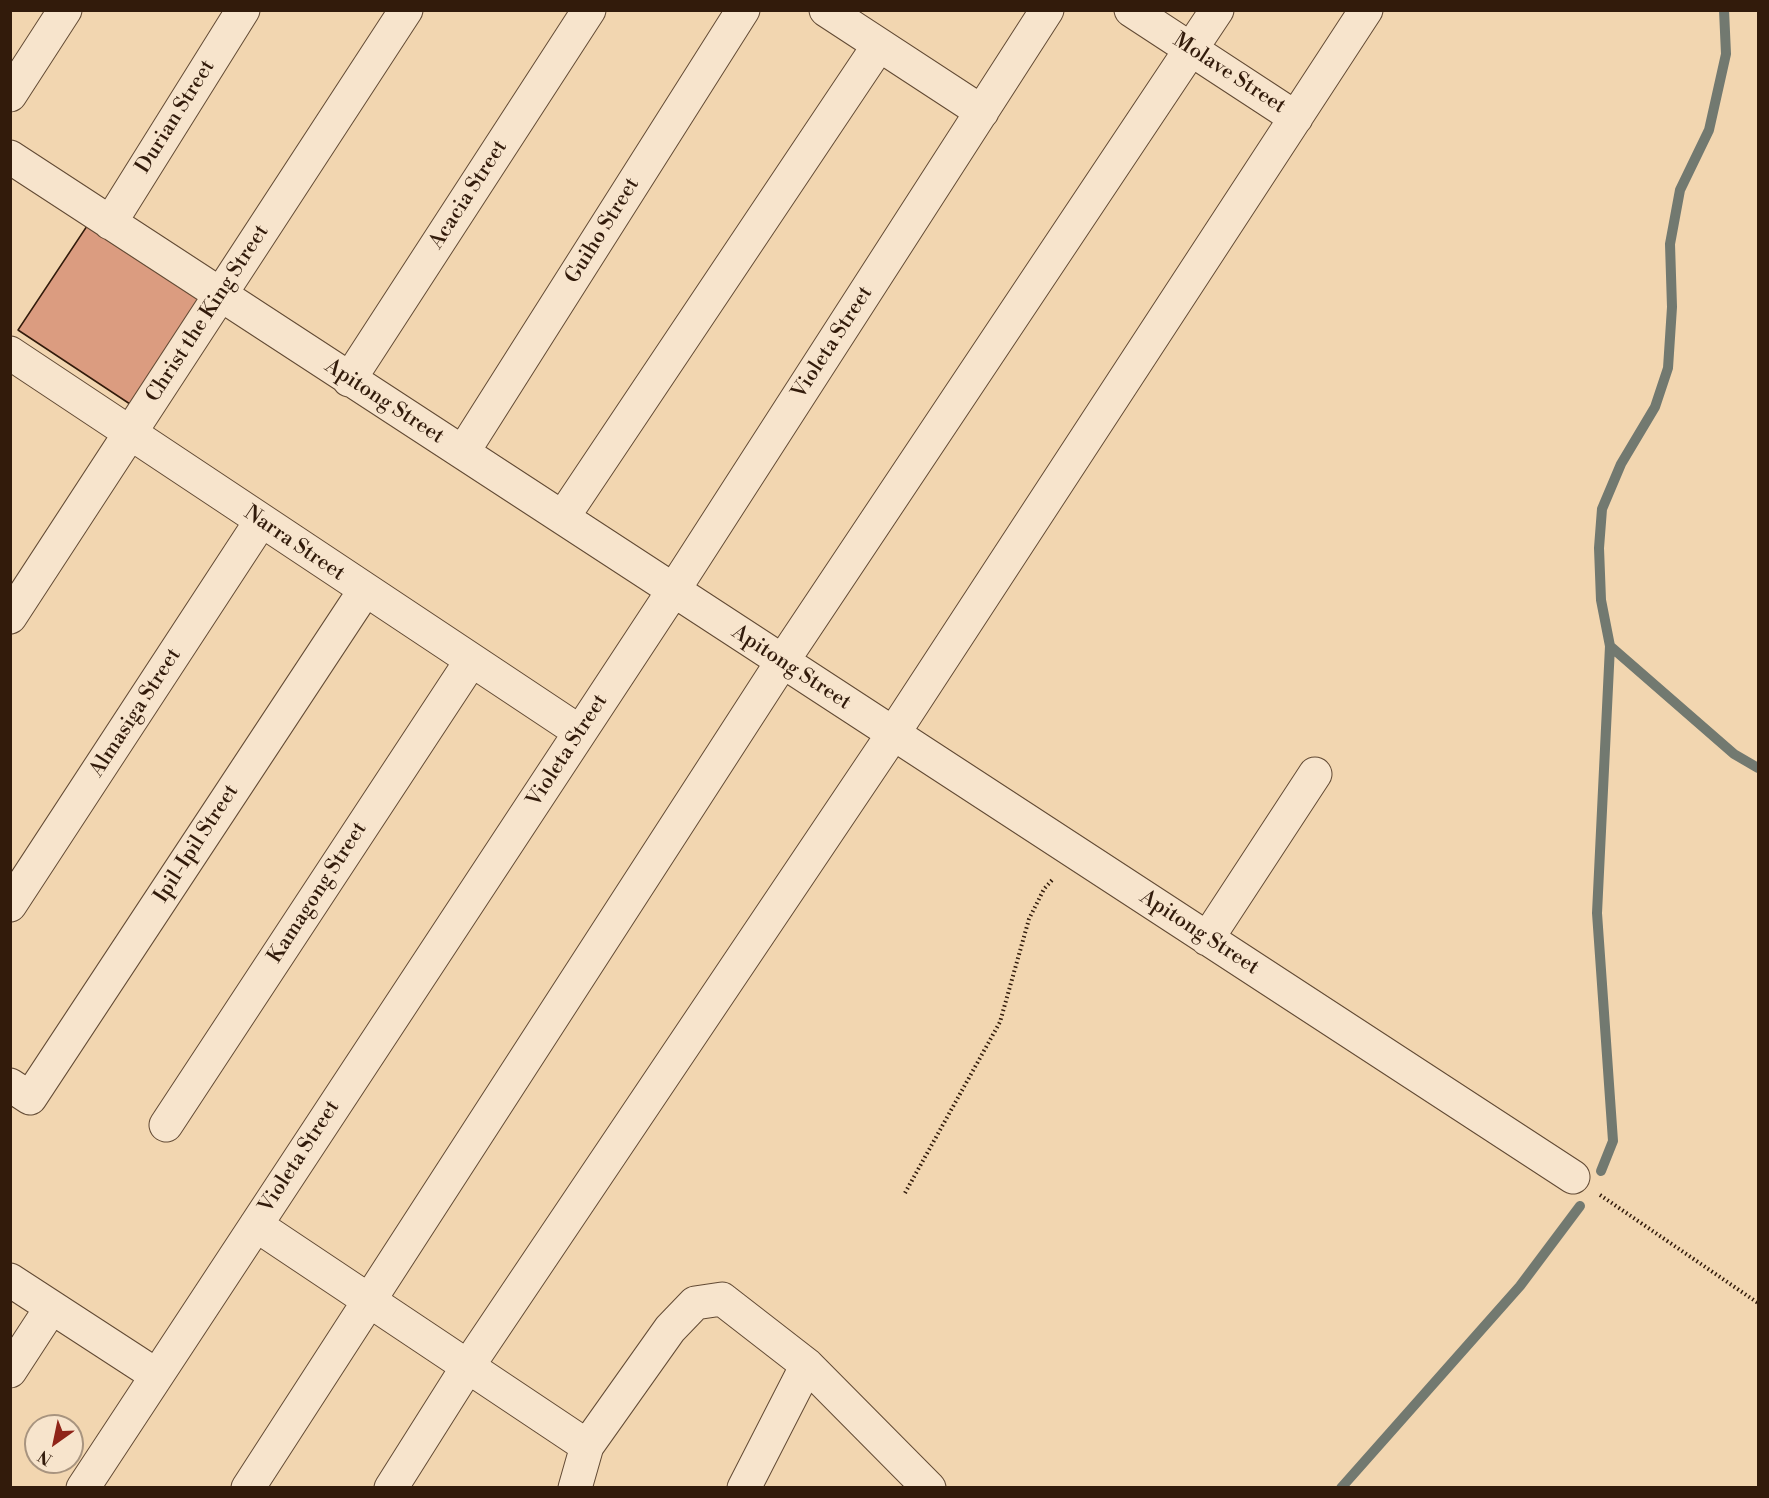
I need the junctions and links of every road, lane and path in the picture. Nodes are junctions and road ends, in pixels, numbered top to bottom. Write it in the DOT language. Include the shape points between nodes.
graph roads {
  1 [pos="66,10"];
  2 [pos="243,10"];
  3 [pos="406,10"];
  4 [pos="589,10"];
  5 [pos="743,10"];
  6 [pos="826,10"];
  7 [pos="1047,10"];
  8 [pos="1131,10"];
  9 [pos="1217,10"];
  10 [pos="1366,10"];
  11 [pos="879,45"];
  12 [pos="1191,50"];
  13 [pos="10,95"];
  14 [pos="982,112"];
  15 [pos="1296,118"];
  16 [pos="10,157"];
  17 [pos="110,223"];
  18 [pos="219,296"];
  19 [pos="10,353"];
  20 [pos="349,380"];
  21 [pos="131,433"];
  22 [pos="463,452"];
  23 [pos="563,517"];
  24 [pos="261,521"];
  25 [pos="365,590"];
  26 [pos="673,591"];
  27 [pos="10,617"];
  28 [pos="471,661"];
  29 [pos="782,662"];
  30 [pos="580,732"];
  31 [pos="893,734"];
  32 [pos="1315,774"];
  33 [pos="1075,853"];
  34 [pos="10,905"];
  35 [pos="1208,939"];
  36 [pos="20,1091"];
  37 [pos="166,1125"];
  38 [pos="1573,1177"];
  39 [pos="905,1193"];
  40 [pos="256,1225"];
  41 [pos="10,1280"];
  42 [pos="369,1300"];
  43 [pos="1758,1303"];
  44 [pos="51,1308"];
  45 [pos="807,1365"];
  46 [pos="468,1366"];
  47 [pos="10,1371"];
  48 [pos="156,1375"];
  49 [pos="587,1446"];
  50 [pos="896,1474"];
  51 [pos="82,1488"];
  52 [pos="248,1488"];
  53 [pos="392,1488"];
  54 [pos="575,1488"];
  55 [pos="744,1488"];
  56 [pos="929,1488"];
  1 -- 13 [label="street"];
  2 -- 17 [label="street, Durian Street"];
  3 -- 18 [label="street, Christ the King Street"];
  4 -- 20 [label="street, Acacia Street"];
  5 -- 22 [label="street, Guiho Street"];
  6 -- 11 [label="street"];
  7 -- 14 [label="street, Violeta Street"];
  8 -- 12 [label="street, Molave Street"];
  9 -- 12 [label="street"];
  10 -- 15 [label="street"];
  11 -- 14 [label="street"];
  11 -- 23 [label="street"];
  12 -- 15 [label="street, Molave Street"];
  12 -- 29 [label="street"];
  14 -- 26 [label="street, Violeta Street"];
  15 -- 31 [label="street"];
  16 -- 17 [label="street, Apitong Street"];
  17 -- 18 [label="street, Apitong Street"];
  18 -- 20 [label="street, Apitong Street"];
  18 -- 21 [label="street, Christ the King Street"];
  19 -- 21 [label="street, Narra Street"];
  20 -- 22 [label="street, Apitong Street"];
  21 -- 24 [label="street, Narra Street"];
  21 -- 27 [label="street, Christ the King Street"];
  22 -- 23 [label="street, Apitong Street"];
  23 -- 26 [label="street, Apitong Street"];
  24 -- 25 [label="street, Narra Street"];
  24 -- 34 [label="street, Almasiga Street"];
  25 -- 28 [label="street, Narra Street"];
  25 -- 36 [label="street, Ipil-Ipil Street"];
  26 -- 29 [label="street, Apitong Street"];
  26 -- 30 [label="street, Violeta Street"];
  28 -- 30 [label="street, Narra Street"];
  28 -- 37 [label="street, Kamagong Street"];
  29 -- 31 [label="street, Apitong Street"];
  29 -- 42 [label="street"];
  30 -- 40 [label="street, Violeta Street"];
  31 -- 33 [label="street, Apitong Street"];
  31 -- 46 [label="street"];
  32 -- 35 [label="street"];
  33 -- 35 [label="street, Apitong Street"];
  33 -- 39 [label="path" via="1044,889 1029,919 1000,1022"];
  35 -- 38 [label="street, Apitong Street"];
  38 -- 43 [label="path"];
  40 -- 42 [label="street"];
  40 -- 48 [label="street, Violeta Street"];
  41 -- 44 [label="street"];
  42 -- 46 [label="street"];
  42 -- 52 [label="street"];
  44 -- 47 [label="street"];
  44 -- 48 [label="street"];
  45 -- 49 [label="street" via="722,1299 695,1302 670,1329"];
  45 -- 50 [label="street"];
  45 -- 55 [label="street"];
  46 -- 49 [label="street"];
  46 -- 53 [label="street"];
  48 -- 51 [label="street, Violeta Street"];
  49 -- 54 [label="street"];
  50 -- 56 [label="street"];
}
